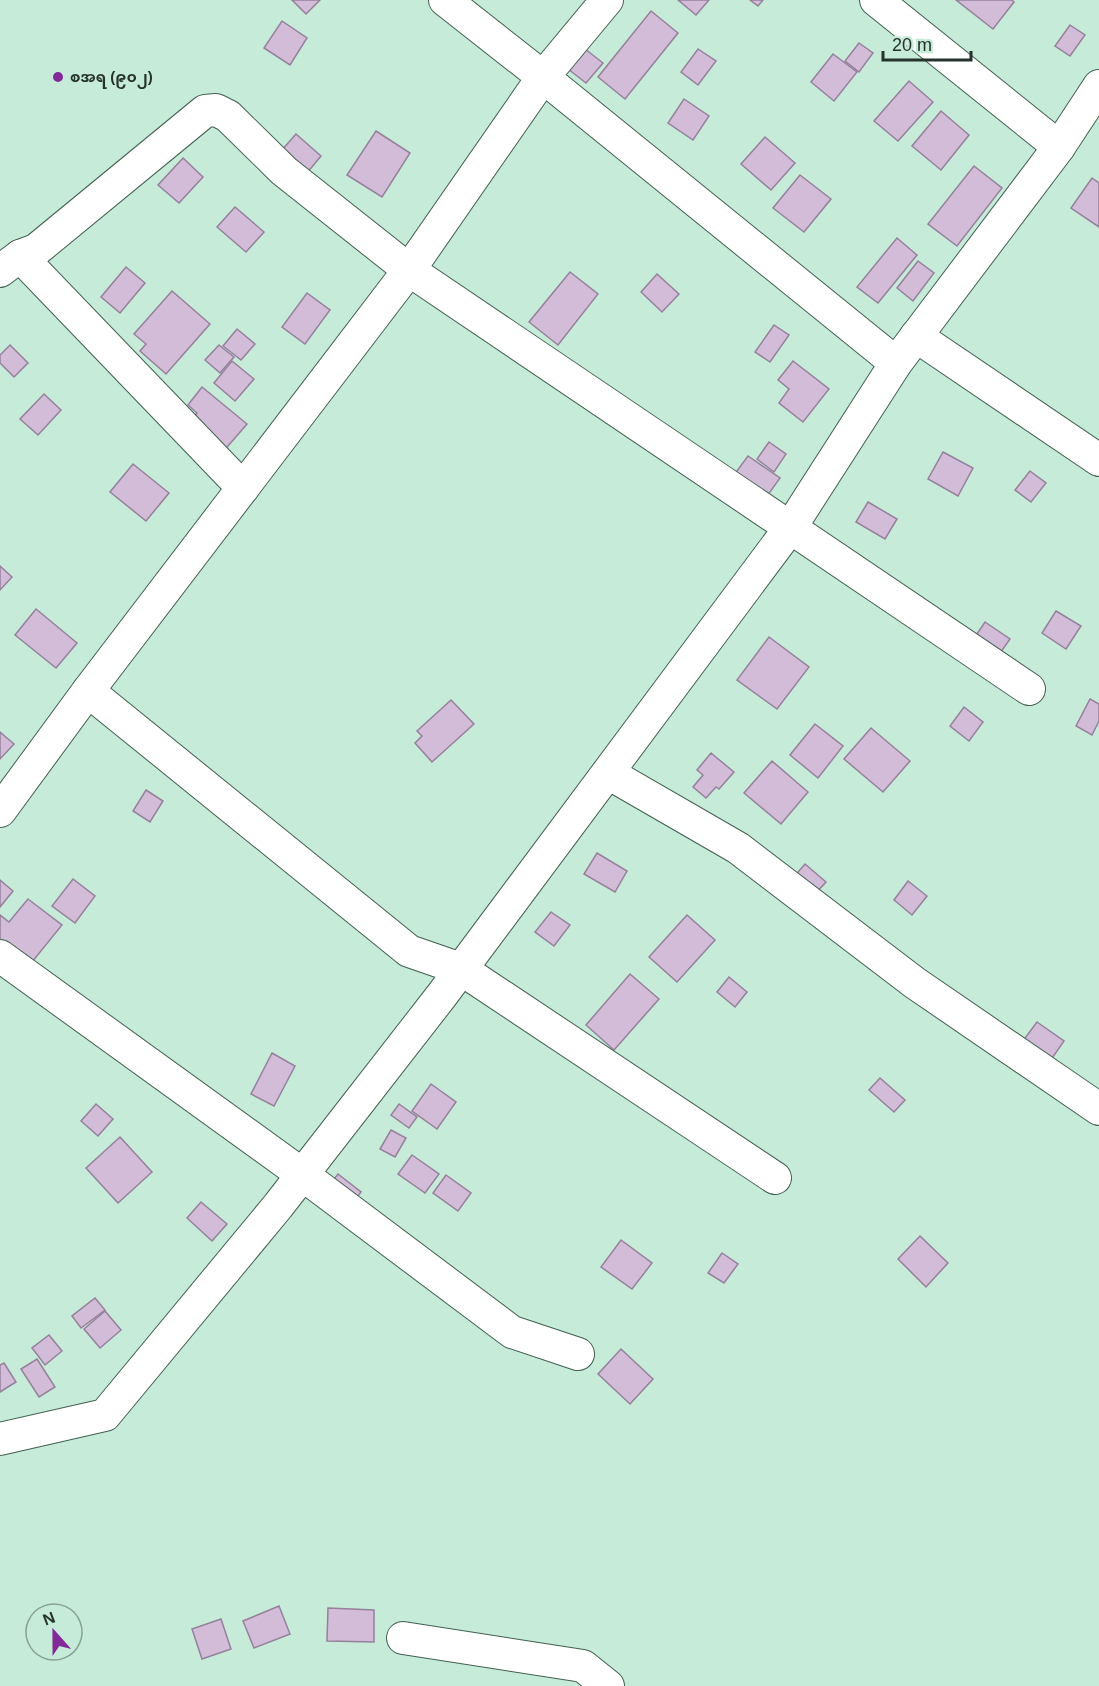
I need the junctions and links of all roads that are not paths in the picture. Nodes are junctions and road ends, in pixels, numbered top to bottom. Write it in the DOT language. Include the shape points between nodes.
graph roads {
  1 [pos="445,0"];
  2 [pos="607,0"];
  3 [pos="876,0"];
  4 [pos="543,77"];
  5 [pos="1099,86"];
  6 [pos="1090,120"];
  7 [pos="1059,147"];
  8 [pos="10,264"];
  9 [pos="409,270"];
  10 [pos="916,336"];
  11 [pos="896,363"];
  12 [pos="1099,460"];
  13 [pos="243,488"];
  14 [pos="790,528"];
  15 [pos="1029,688"];
  16 [pos="88,691"];
  17 [pos="608,773"];
  18 [pos="0,811"];
  19 [pos="0,956"];
  20 [pos="461,969"];
  21 [pos="1099,1109"];
  22 [pos="303,1175"];
  23 [pos="775,1178"];
  24 [pos="578,1354"];
  25 [pos="0,1439"];
  26 [pos="403,1638"];
  27 [pos="608,1686"];
  1 -- 4 [label="street"];
  2 -- 4 [label="street"];
  3 -- 7 [label="street"];
  4 -- 9 [label="street"];
  4 -- 11 [label="street"];
  5 -- 6 [label="street"];
  6 -- 7 [label="street"];
  7 -- 10 [label="street"];
  8 -- 9 [label="street" via="36,250 205,111 216,110 228,116 284,171"];
  8 -- 13 [label="street"];
  9 -- 13 [label="street"];
  9 -- 14 [label="street"];
  10 -- 11 [label="street"];
  10 -- 12 [label="street"];
  11 -- 14 [label="street"];
  13 -- 16 [label="street"];
  14 -- 15 [label="street"];
  14 -- 17 [label="street"];
  16 -- 18 [label="street"];
  16 -- 20 [label="street" via="409,951"];
  17 -- 20 [label="street"];
  17 -- 21 [label="street" via="738,848 915,983"];
  19 -- 22 [label="street"];
  20 -- 22 [label="street"];
  20 -- 23 [label="street"];
  22 -- 24 [label="street" via="512,1332"];
  22 -- 25 [label="street" via="105,1415"];
  26 -- 27 [label="street" via="583,1666"];
}
